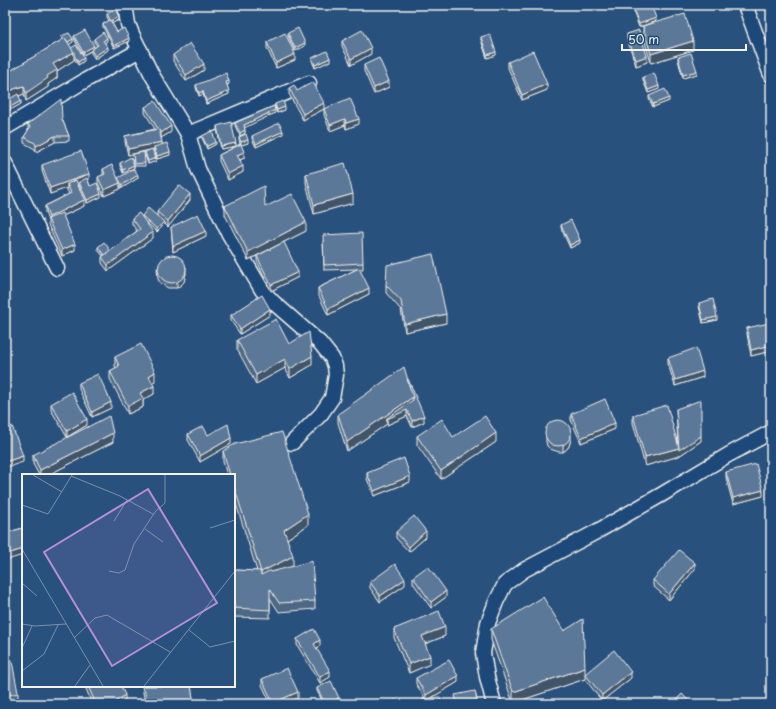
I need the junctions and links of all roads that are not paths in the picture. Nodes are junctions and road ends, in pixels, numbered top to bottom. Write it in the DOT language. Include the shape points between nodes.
graph roads {
  1 [pos="126,5"];
  2 [pos="745,5"];
  3 [pos="140,50"];
  4 [pos="771,75"];
  5 [pos="309,82"];
  6 [pos="5,128"];
  7 [pos="188,134"];
  8 [pos="5,163"];
  9 [pos="56,268"];
  10 [pos="771,432"];
  11 [pos="292,443"];
  12 [pos="494,704"];
  1 -- 3 [label="street" via="128,24"];
  2 -- 4 [label="street"];
  3 -- 6 [label="street"];
  3 -- 7 [label="street"];
  5 -- 7 [label="street"];
  7 -- 11 [label="street" via="198,169 229,234 262,290 320,343 335,366 332,398 321,414"];
  8 -- 9 [label="street"];
  10 -- 12 [label="street" via="524,570 505,584 488,623 483,653"];
}
